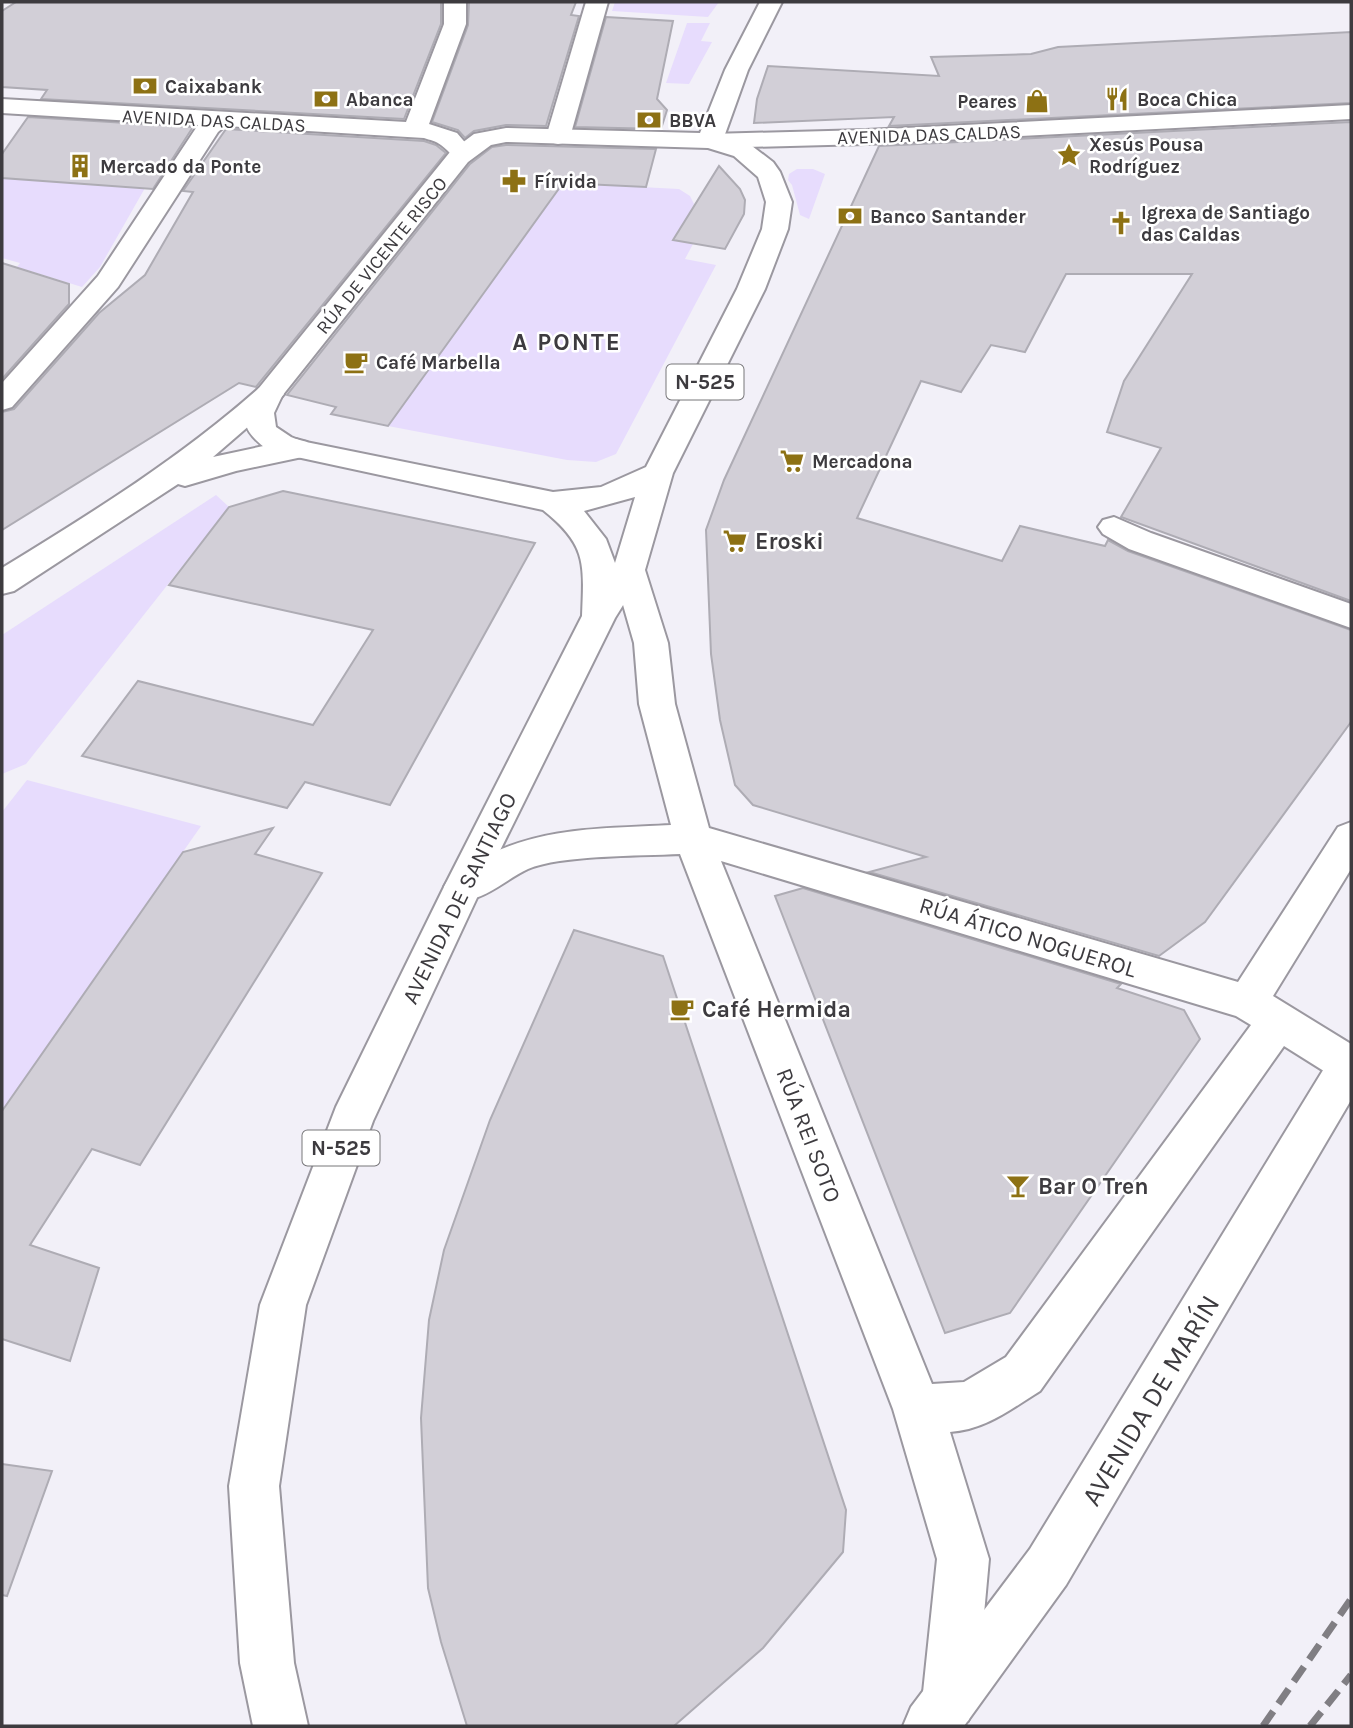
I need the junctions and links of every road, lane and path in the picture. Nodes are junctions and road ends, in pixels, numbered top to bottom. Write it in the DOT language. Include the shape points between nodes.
graph roads {
  1 [pos="455,2"];
  2 [pos="597,2"];
  3 [pos="771,2"];
  4 [pos="4,111"];
  5 [pos="1351,112"];
  6 [pos="217,121"];
  7 [pos="422,131"];
  8 [pos="506,135"];
  9 [pos="558,137"];
  10 [pos="710,141"];
  11 [pos="462,153"];
  12 [pos="269,394"];
  13 [pos="2,401"];
  14 [pos="296,449"];
  15 [pos="658,474"];
  16 [pos="154,488"];
  17 [pos="553,502"];
  18 [pos="1114,527"];
  19 [pos="629,570"];
  20 [pos="2,583"];
  21 [pos="599,616"];
  22 [pos="1351,617"];
  23 [pos="1351,837"];
  24 [pos="693,838"];
  25 [pos="463,887"];
  26 [pos="1263,1011"];
  27 [pos="1350,1064"];
  28 [pos="918,1409"];
  29 [pos="939,1714"];
  30 [pos="280,1726"];
  1 -- 7 [label="main road" via="454,23 417,125"];
  2 -- 9 [label="main road"];
  3 -- 10 [label="main road" via="733,76"];
  4 -- 6 [label="main road, AVENIDA DAS CALDAS"];
  5 -- 10 [label="main road, AVENIDA DAS CALDAS"];
  6 -- 7 [label="main road, AVENIDA DAS CALDAS"];
  6 -- 13 [label="main road" via="108,282"];
  7 -- 11 [label="main road" via="448,138"];
  8 -- 9 [label="main road, AVENIDA DAS CALDAS"];
  8 -- 11 [label="main road, RÚA DE VICENTE RISCO" via="483,139"];
  9 -- 10 [label="main road, AVENIDA DAS CALDAS"];
  10 -- 15 [label="main road, AVENIDA DE SANTIAGO / N-525" via="743,152 764,167 777,191 778,214 751,289"];
  11 -- 12 [label="main road, RÚA DE VICENTE RISCO"];
  12 -- 14 [label="main road, RÚA DE VICENTE RISCO" via="258,413 258,424 270,438"];
  12 -- 16 [label="main road, RÚA DE VICENTE RISCO"];
  14 -- 16 [label="main road, RÚA DE VICENTE RISCO" via="231,462"];
  14 -- 17 [label="main road"];
  15 -- 17 [label="main road" via="613,496"];
  15 -- 19 [label="main road, AVENIDA DE SANTIAGO / N-525"];
  16 -- 20 [label="main road, RÚA DE VICENTE RISCO"];
  17 -- 21 [label="main road" via="582,526 596,548"];
  18 -- 22 [label="main road" via="1140,541"];
  19 -- 21 [label="main road, AVENIDA DE SANTIAGO / N-525"];
  19 -- 24 [label="main road, RÚA REI SOTO" via="652,643 657,704"];
  21 -- 25 [label="main road, AVENIDA DE SANTIAGO / N-525"];
  23 -- 26 [label="main road"];
  24 -- 25 [label="main road" via="555,847 519,856"];
  24 -- 26 [label="main road, RÚA ÁTICO NOGUEROL"];
  24 -- 28 [label="main road, RÚA REI SOTO"];
  25 -- 30 [label="main road, AVENIDA DE SANTIAGO / N-525" via="351,1121 283,1305 254,1486 267,1663"];
  26 -- 27 [label="main road, RÚA ÁTICO NOGUEROL"];
  26 -- 28 [label="main road" via="1023,1374 970,1406"];
  27 -- 29 [label="main road, AVENIDA DE MARÍN" via="1085,1509 1048,1567"];
  28 -- 29 [label="main road, RÚA REI SOTO" via="963,1559"];
}
